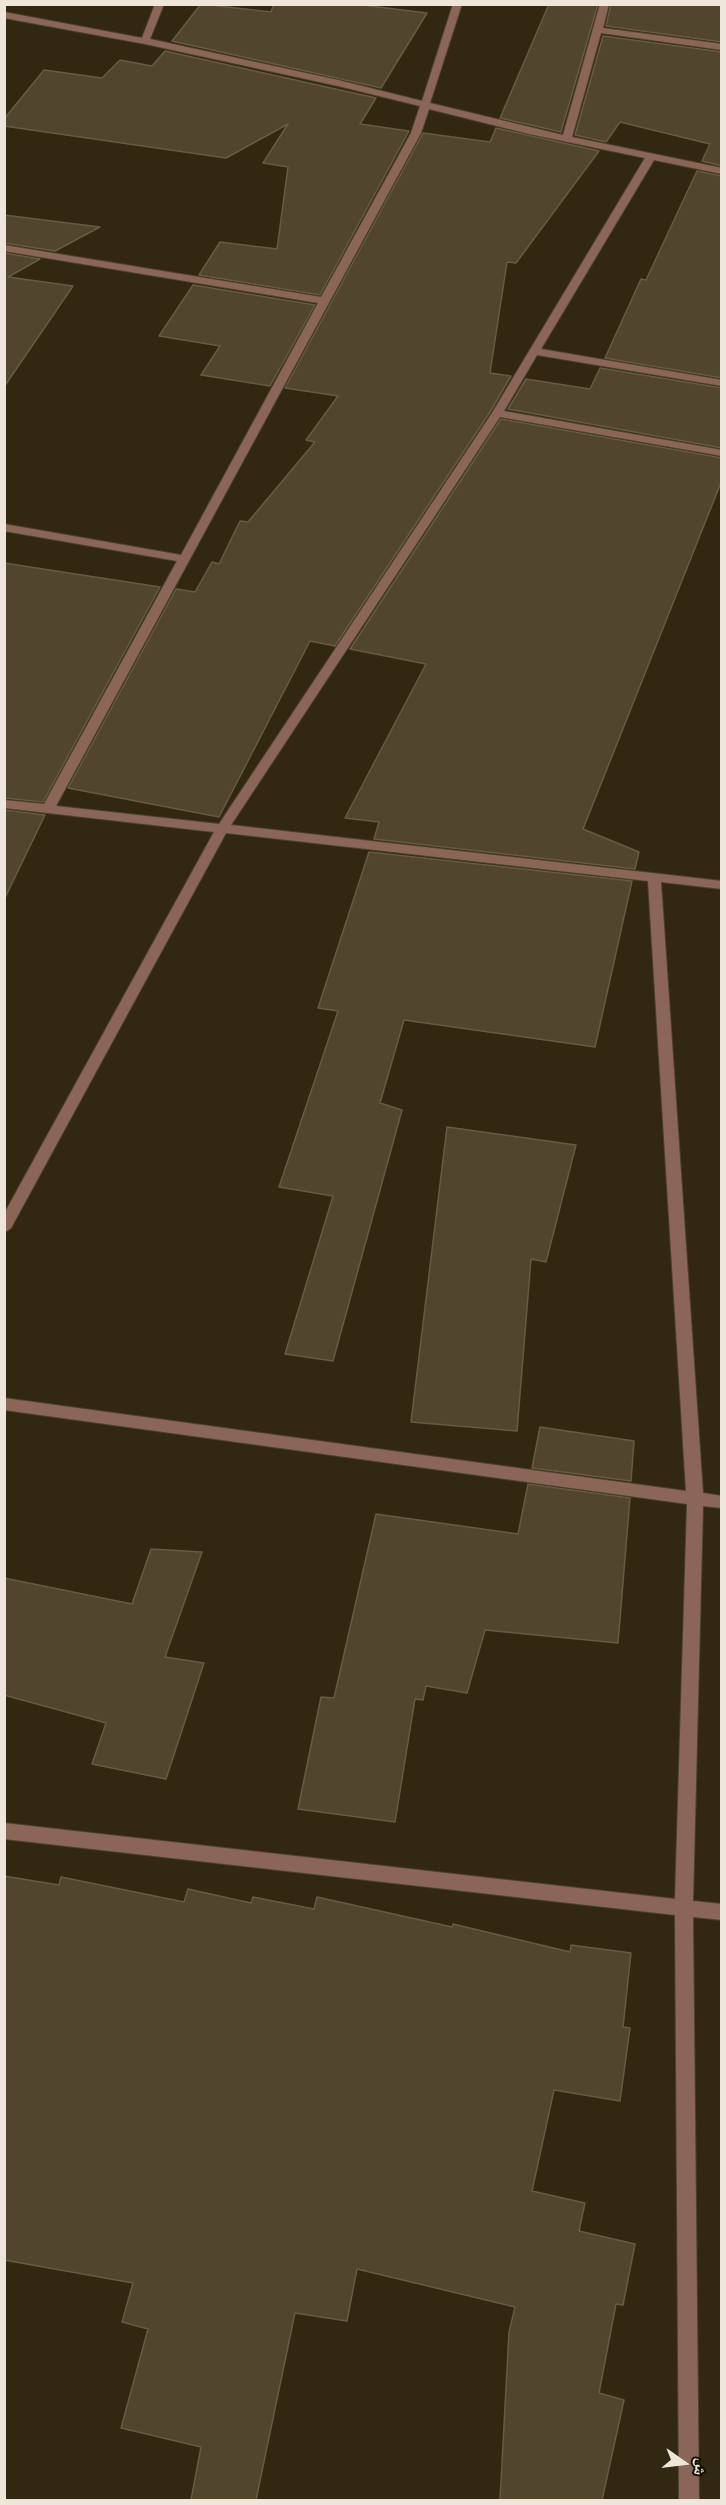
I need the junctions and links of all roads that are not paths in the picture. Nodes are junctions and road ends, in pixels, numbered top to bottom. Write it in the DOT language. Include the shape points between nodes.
graph roads {
  1 [pos="160,4"];
  2 [pos="458,4"];
  3 [pos="605,4"];
  4 [pos="4,15"];
  5 [pos="600,30"];
  6 [pos="145,40"];
  7 [pos="722,47"];
  8 [pos="424,103"];
  9 [pos="567,139"];
  10 [pos="651,156"];
  11 [pos="722,171"];
  12 [pos="4,249"];
  13 [pos="324,301"];
  14 [pos="535,351"];
  15 [pos="722,383"];
  16 [pos="497,413"];
  17 [pos="722,453"];
  18 [pos="4,527"];
  19 [pos="184,559"];
  20 [pos="4,804"];
  21 [pos="48,809"];
  22 [pos="222,829"];
  23 [pos="654,878"];
  24 [pos="722,885"];
  25 [pos="4,1228"];
  26 [pos="4,1404"];
  27 [pos="695,1499"];
  28 [pos="722,1502"];
  29 [pos="4,1831"];
  30 [pos="684,1907"];
  31 [pos="722,1911"];
  32 [pos="689,2500"];
  1 -- 6 [label="street"];
  2 -- 8 [label="street"];
  3 -- 5 [label="street"];
  4 -- 6 [label="street"];
  5 -- 7 [label="street"];
  5 -- 9 [label="street"];
  6 -- 8 [label="street"];
  8 -- 9 [label="street"];
  8 -- 13 [label="street" via="416,132"];
  9 -- 10 [label="street"];
  10 -- 11 [label="street"];
  10 -- 14 [label="street"];
  12 -- 13 [label="street"];
  13 -- 19 [label="street"];
  14 -- 15 [label="street"];
  14 -- 16 [label="street"];
  16 -- 17 [label="street"];
  16 -- 22 [label="street"];
  18 -- 19 [label="street"];
  19 -- 21 [label="street"];
  20 -- 21 [label="street"];
  21 -- 22 [label="street"];
  22 -- 23 [label="street"];
  22 -- 25 [label="street"];
  23 -- 24 [label="street"];
  23 -- 27 [label="street"];
  26 -- 27 [label="street"];
  27 -- 28 [label="street"];
  27 -- 30 [label="street"];
  29 -- 30 [label="street"];
  30 -- 31 [label="street"];
  30 -- 32 [label="street"];
}
